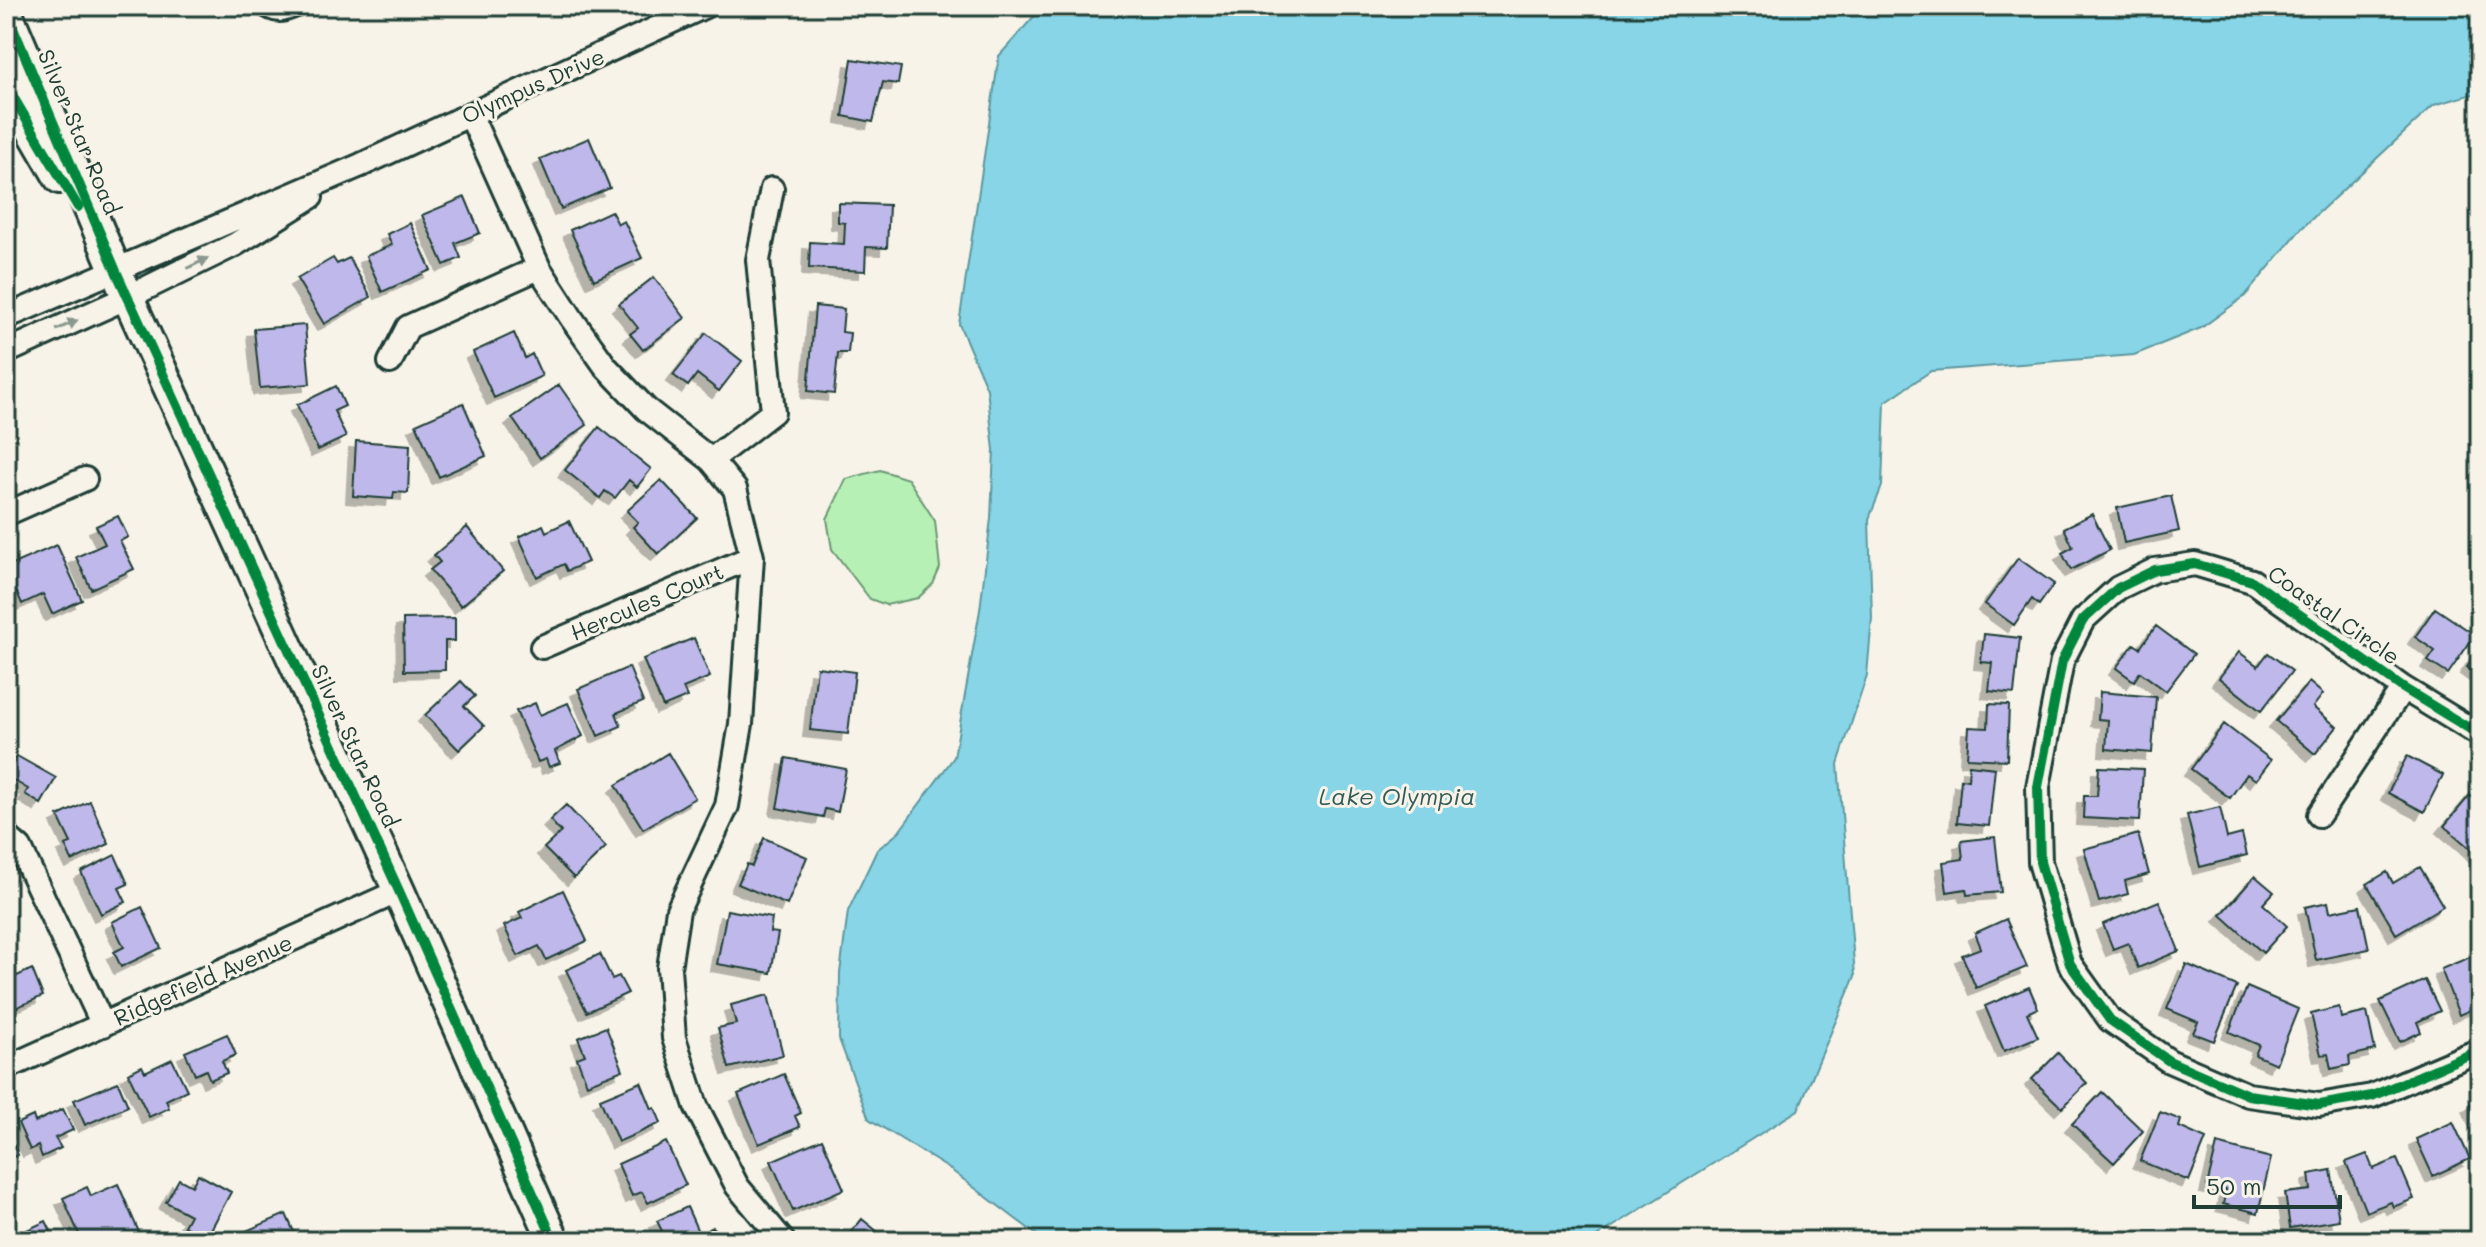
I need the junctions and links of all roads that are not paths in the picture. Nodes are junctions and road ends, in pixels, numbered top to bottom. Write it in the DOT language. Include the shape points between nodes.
graph roads {
  1 [pos="259,6"];
  2 [pos="307,6"];
  3 [pos="705,6"];
  4 [pos="6,11"];
  5 [pos="6,85"];
  6 [pos="470,114"];
  7 [pos="361,165"];
  8 [pos="772,189"];
  9 [pos="539,268"];
  10 [pos="115,269"];
  11 [pos="128,297"];
  12 [pos="6,317"];
  13 [pos="6,352"];
  14 [pos="390,362"];
  15 [pos="711,460"];
  16 [pos="85,479"];
  17 [pos="6,514"];
  18 [pos="752,557"];
  19 [pos="542,647"];
  20 [pos="2403,688"];
  21 [pos="2480,735"];
  22 [pos="2319,815"];
  23 [pos="6,836"];
  24 [pos="399,891"];
  25 [pos="103,1025"];
  26 [pos="2480,1050"];
  27 [pos="6,1068"];
  28 [pos="554,1241"];
  29 [pos="783,1241"];
  1 -- 2 [label="lane" via="270,15 285,16"];
  3 -- 6 [label="street, Olympus Drive"];
  4 -- 10 [label="main road, Silver Star Road"];
  5 -- 10 [label="main road, Silver Star Road"];
  6 -- 7 [label="street, Olympus Drive"];
  6 -- 9 [label="street"];
  7 -- 10 [label="street, Olympus Drive"];
  11 -- 7 [label="street, Olympus Drive, one-way" via="236,244"];
  8 -- 15 [label="street" via="758,260 773,412"];
  9 -- 14 [label="street" via="408,327"];
  9 -- 15 [label="street" via="606,367 646,409"];
  10 -- 11 [label="main road, Silver Star Road"];
  10 -- 12 [label="street, Olympus Drive"];
  13 -- 11 [label="street, Olympus Drive, one-way"];
  11 -- 24 [label="main road, Silver Star Road"];
  15 -- 18 [label="street" via="735,489"];
  16 -- 17 [label="street"];
  18 -- 19 [label="street, Hercules Court"];
  18 -- 29 [label="street" via="741,724 727,806 678,910 669,968 674,1038 696,1106 737,1186"];
  20 -- 21 [label="street, Coastal Circle"];
  20 -- 22 [label="street"];
  20 -- 26 [label="street, Coastal Circle" via="2252,581 2195,564 2155,570 2118,588 2083,620 2062,661 2038,787 2040,862 2070,964 2110,1020 2169,1061 2248,1095 2319,1105 2372,1096"];
  23 -- 25 [label="street" via="20,848"];
  24 -- 25 [label="street, Ridgefield Avenue"];
  24 -- 28 [label="main road, Silver Star Road"];
  25 -- 27 [label="street, Ridgefield Avenue"];
}
